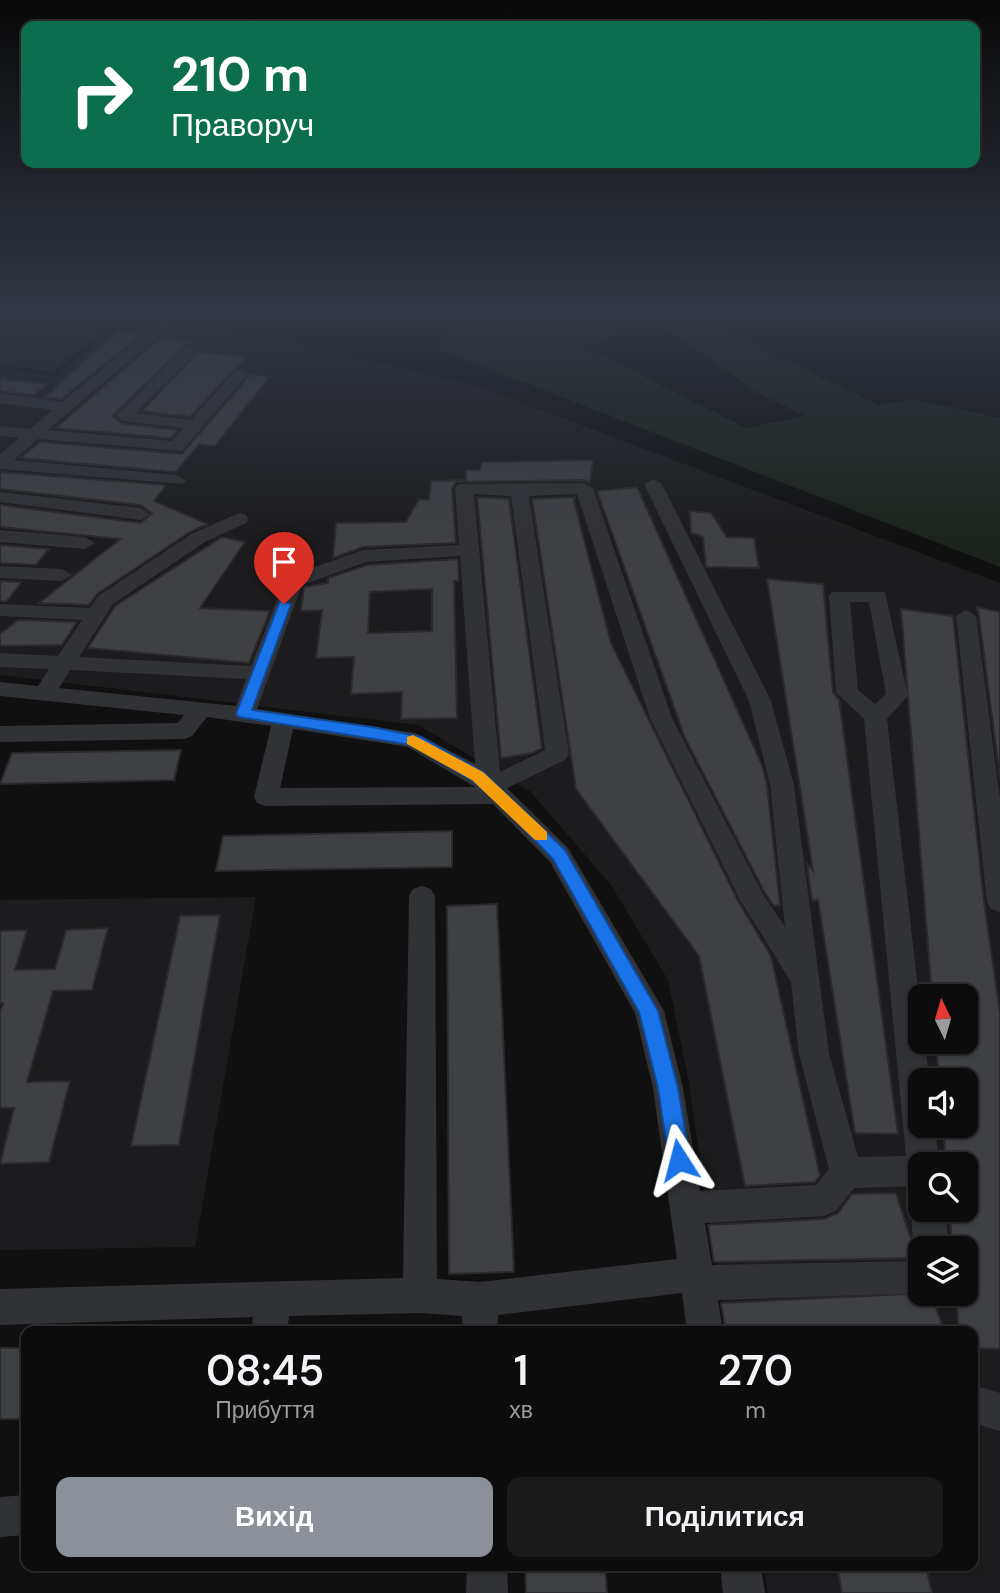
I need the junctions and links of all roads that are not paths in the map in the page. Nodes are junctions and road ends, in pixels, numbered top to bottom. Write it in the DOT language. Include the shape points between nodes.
graph roads {
  1 [pos="88,388"];
  2 [pos="152,388"];
  3 [pos="227,388"];
  4 [pos="0,398"];
  5 [pos="66,407"];
  6 [pos="195,425"];
  7 [pos="0,431"];
  8 [pos="32,435"];
  9 [pos="0,463"];
  10 [pos="177,480"];
  11 [pos="653,484"];
  12 [pos="519,491"];
  13 [pos="0,497"];
  14 [pos="141,514"];
  15 [pos="239,519"];
  16 [pos="0,536"];
  17 [pos="85,543"];
  18 [pos="469,550"];
  19 [pos="0,572"];
  20 [pos="62,575"];
  21 [pos="0,610"];
  22 [pos="96,614"];
  23 [pos="966,616"];
  24 [pos="0,660"];
  25 [pos="64,663"];
  26 [pos="259,673"];
  27 [pos="0,689"];
  28 [pos="44,694"];
  29 [pos="201,709"];
  30 [pos="244,714"];
  31 [pos="875,717"];
  32 [pos="284,720"];
  33 [pos="0,734"];
  34 [pos="495,791"];
  35 [pos="422,896"];
  36 [pos="1000,902"];
  37 [pos="805,980"];
  38 [pos="922,1152"];
  39 [pos="908,1171"];
  40 [pos="846,1173"];
  41 [pos="687,1208"];
  42 [pos="697,1278"];
  43 [pos="908,1278"];
  44 [pos="420,1296"];
  45 [pos="0,1307"];
  46 [pos="271,1316"];
  47 [pos="480,1316"];
  48 [pos="704,1326"];
  49 [pos="978,1405"];
  50 [pos="1000,1412"];
  51 [pos="21,1515"];
  52 [pos="0,1517"];
  53 [pos="486,1571"];
  54 [pos="741,1571"];
  55 [pos="487,1593"];
  56 [pos="744,1593"];
  1 -- 5 [label="street"];
  2 -- 6 [label="street" via="123,416"];
  3 -- 6 [label="street"];
  4 -- 5 [label="street"];
  5 -- 8 [label="street"];
  6 -- 8 [label="street" via="176,447"];
  7 -- 8 [label="street"];
  8 -- 9 [label="street"];
  9 -- 10 [label="street"];
  11 -- 37 [label="street" via="760,701 782,785"];
  12 -- 18 [label="street" via="464,488"];
  12 -- 34 [label="street" via="557,754"];
  12 -- 37 [label="street" via="584,488 661,718 753,900"];
  13 -- 14 [label="street"];
  15 -- 22 [label="street" via="198,538 105,600"];
  16 -- 17 [label="street"];
  18 -- 26 [label="street" via="363,555 293,581"];
  18 -- 34 [label="street"];
  19 -- 20 [label="street"];
  21 -- 22 [label="street"];
  22 -- 25 [label="street"];
  23 -- 36 [label="street"];
  24 -- 25 [label="street"];
  25 -- 26 [label="street"];
  25 -- 28 [label="street"];
  26 -- 30 [label="street"];
  27 -- 28 [label="street"];
  28 -- 29 [label="street"];
  29 -- 30 [label="street"];
  29 -- 33 [label="street" via="184,731"];
  30 -- 32 [label="street"];
  31 -- 31 [label="street" via="897,696 878,596 839,596 847,692"];
  31 -- 38 [label="street"];
  32 -- 34 [label="street" via="415,741"];
  32 -- 34 [label="street" via="266,797"];
  34 -- 41 [label="street" via="559,855 649,1011 668,1088"];
  35 -- 44 [label="street"];
  37 -- 40 [label="street" via="814,1054"];
  39 -- 40 [label="street"];
  40 -- 41 [label="street" via="824,1200"];
  41 -- 42 [label="street"];
  42 -- 43 [label="street"];
  42 -- 47 [label="street"];
  42 -- 48 [label="street"];
  44 -- 46 [label="street"];
  44 -- 47 [label="street"];
  45 -- 46 [label="street"];
  49 -- 50 [label="street"];
  51 -- 52 [label="street"];
  53 -- 55 [label="street"];
  54 -- 56 [label="street"];
}
